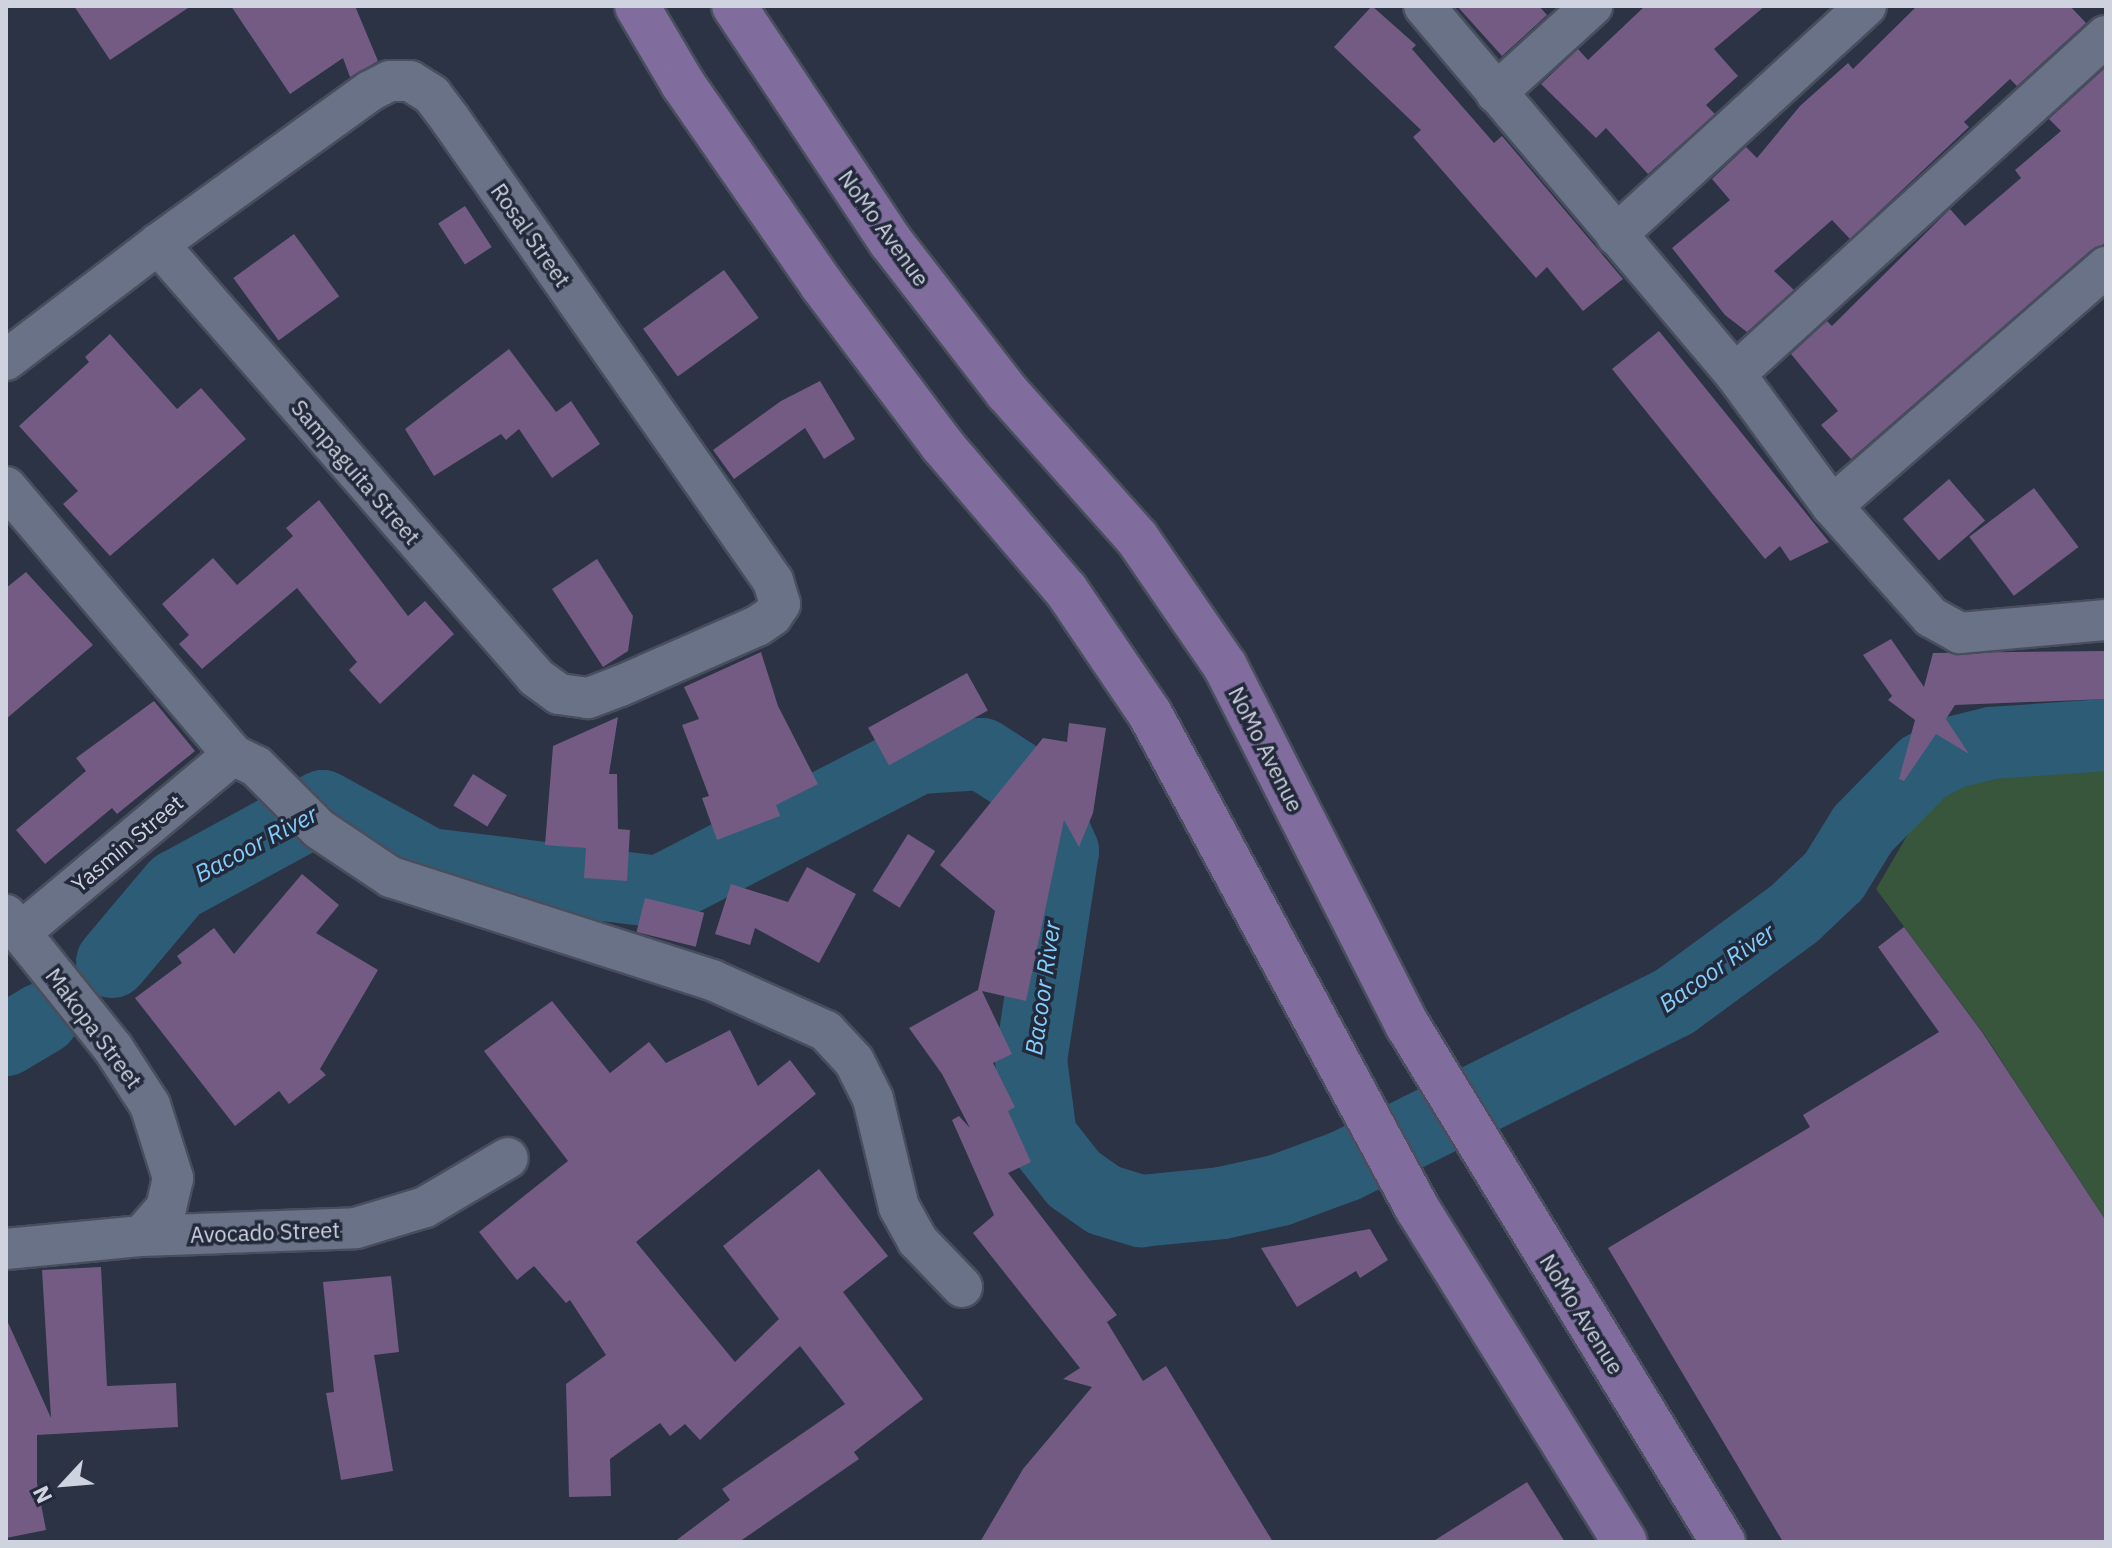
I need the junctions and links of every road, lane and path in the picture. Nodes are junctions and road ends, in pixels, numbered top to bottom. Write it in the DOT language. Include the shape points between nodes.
graph roads {
  1 [pos="637,6"];
  2 [pos="734,6"];
  3 [pos="1424,6"];
  4 [pos="1592,6"];
  5 [pos="1866,6"];
  6 [pos="2106,36"];
  7 [pos="1496,93"];
  8 [pos="1616,235"];
  9 [pos="158,244"];
  10 [pos="2106,267"];
  11 [pos="6,360"];
  12 [pos="1735,374"];
  13 [pos="6,487"];
  14 [pos="1832,506"];
  15 [pos="2106,620"];
  16 [pos="559,694"];
  17 [pos="244,760"];
  18 [pos="13,924"];
  19 [pos="508,1158"];
  20 [pos="142,1236"];
  21 [pos="6,1249"];
  22 [pos="962,1287"];
  23 [pos="1625,1542"];
  24 [pos="1723,1542"];
  1 -- 23 [label="main road" via="683,84 822,285 942,445 1066,590 1150,714 1336,1067 1417,1208"];
  2 -- 24 [label="main road, NoMo Avenue" via="891,242 1007,392 1137,538 1225,666 1408,1026"];
  3 -- 7 [label="street"];
  4 -- 7 [label="street"];
  5 -- 8 [label="street"];
  6 -- 12 [label="street"];
  7 -- 8 [label="street"];
  8 -- 12 [label="street"];
  9 -- 11 [label="street, Rosal Street"];
  9 -- 16 [label="street, Sampaguita Street" via="529,669"];
  9 -- 16 [label="street, Rosal Street" via="370,91 390,81 410,81 432,95 778,592 780,604 757,626 588,698"];
  10 -- 14 [label="street"];
  12 -- 14 [label="street"];
  13 -- 17 [label="street"];
  14 -- 15 [label="street" via="1931,617 1960,633"];
  17 -- 18 [label="street, Yasmin Street"];
  17 -- 22 [label="street" via="319,829 391,877 712,980 826,1031 854,1061 873,1099 899,1207 917,1240"];
  18 -- 20 [label="street, Makopa Street" via="113,1048 150,1105 167,1145 173,1178 166,1208"];
  19 -- 20 [label="street, Avocado Street" via="425,1207 356,1228"];
  20 -- 21 [label="street, Avocado Street"];
}
